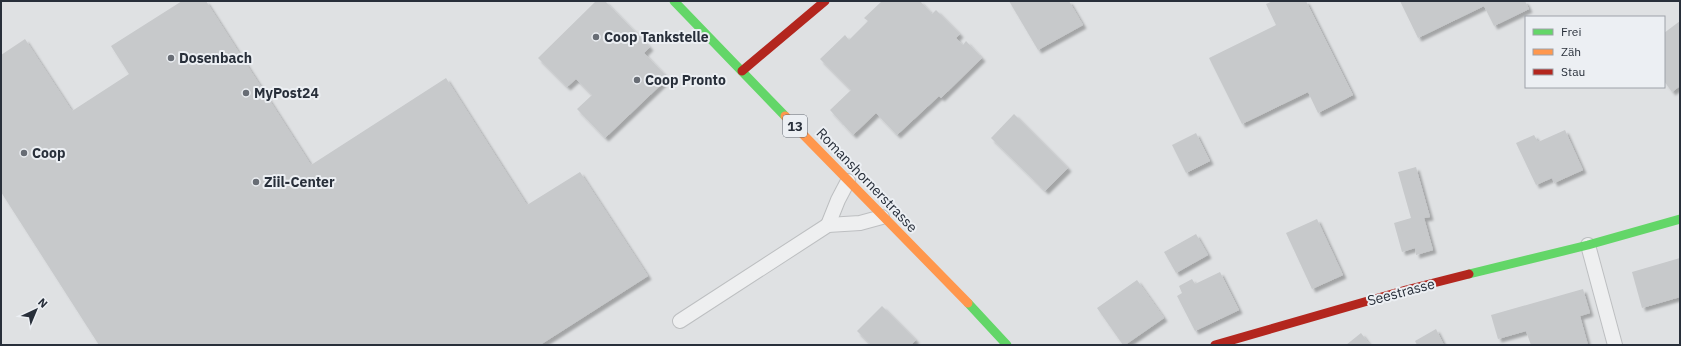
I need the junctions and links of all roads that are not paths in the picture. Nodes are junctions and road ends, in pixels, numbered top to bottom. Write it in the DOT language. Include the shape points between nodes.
graph roads {
  1 [pos="674,1"];
  2 [pos="825,1"];
  3 [pos="742,71"];
  4 [pos="848,181"];
  5 [pos="882,217"];
  6 [pos="1680,219"];
  7 [pos="828,225"];
  8 [pos="1588,245"];
  9 [pos="680,321"];
  10 [pos="1007,345"];
  11 [pos="1215,345"];
  12 [pos="1615,345"];
  1 -- 3 [label="street, Romanshornerstrasse / 13"];
  2 -- 3 [label="street"];
  3 -- 4 [label="street, Romanshornerstrasse / 13"];
  4 -- 5 [label="street, Romanshornerstrasse / 13"];
  4 -- 7 [label="lane"];
  5 -- 7 [label="lane" via="860,223"];
  5 -- 10 [label="street, Romanshornerstrasse / 13" via="936,269"];
  6 -- 8 [label="street, Seestrasse"];
  7 -- 9 [label="lane"];
  8 -- 11 [label="street, Seestrasse" via="1406,290"];
  8 -- 12 [label="lane"];
}
